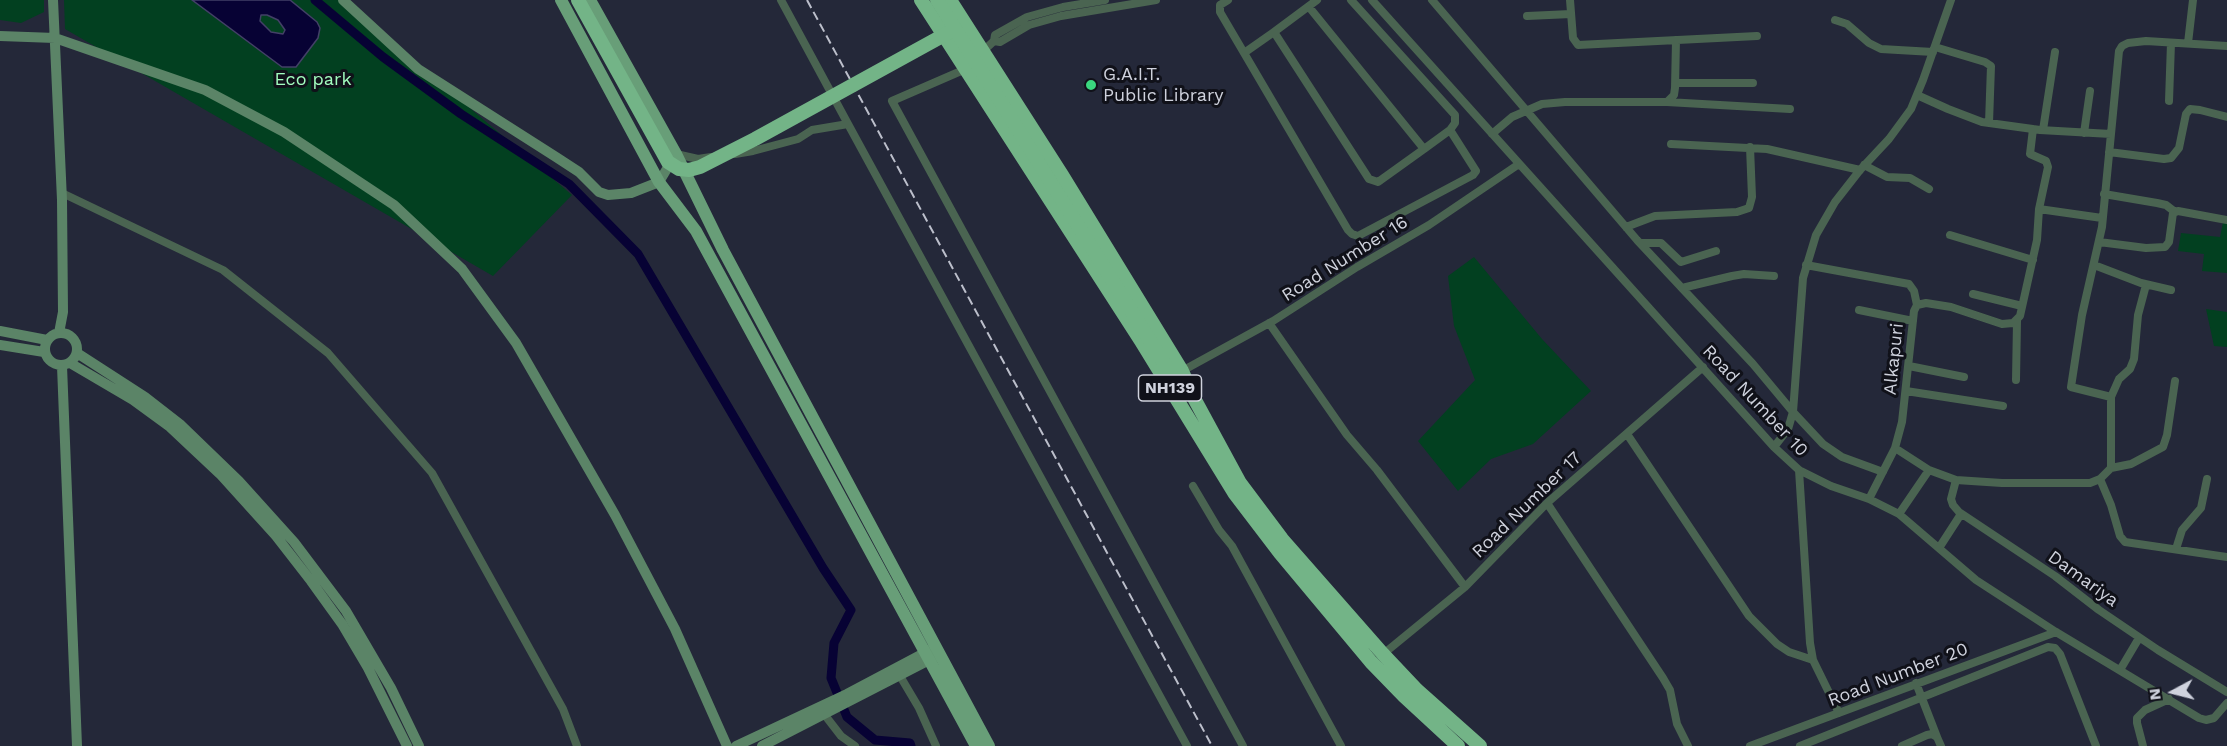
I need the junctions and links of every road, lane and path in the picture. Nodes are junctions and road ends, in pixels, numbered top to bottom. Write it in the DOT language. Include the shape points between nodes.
graph roads {
  1 [pos="54,0"];
  2 [pos="343,0"];
  3 [pos="561,0"];
  4 [pos="578,0"];
  5 [pos="590,0"];
  6 [pos="781,0"];
  7 [pos="950,0"];
  8 [pos="1105,0"];
  9 [pos="1156,0"];
  10 [pos="1228,0"];
  11 [pos="1317,0"];
  12 [pos="1351,0"];
  13 [pos="1372,0"];
  14 [pos="1432,0"];
  15 [pos="1570,0"];
  16 [pos="1951,0"];
  17 [pos="2193,0"];
  18 [pos="928,1"];
  19 [pos="1309,7"];
  20 [pos="1064,11"];
  21 [pos="1571,14"];
  22 [pos="1527,16"];
  23 [pos="1835,20"];
  24 [pos="955,29"];
  25 [pos="1274,32"];
  26 [pos="0,36"];
  27 [pos="1758,36"];
  28 [pos="55,38"];
  29 [pos="1676,40"];
  30 [pos="2171,43"];
  31 [pos="2188,43"];
  32 [pos="2227,46"];
  33 [pos="1934,49"];
  34 [pos="982,52"];
  35 [pos="2055,52"];
  36 [pos="1244,53"];
  37 [pos="966,71"];
  38 [pos="1675,83"];
  39 [pos="1753,83"];
  40 [pos="2090,91"];
  41 [pos="1917,95"];
  42 [pos="2169,101"];
  43 [pos="1667,102"];
  44 [pos="1526,109"];
  45 [pos="1790,109"];
  46 [pos="2227,117"];
  47 [pos="1989,123"];
  48 [pos="848,124"];
  49 [pos="2032,129"];
  50 [pos="1450,130"];
  51 [pos="2043,130"];
  52 [pos="2084,132"];
  53 [pos="1492,134"];
  54 [pos="2111,134"];
  55 [pos="1671,144"];
  56 [pos="1750,147"];
  57 [pos="1424,149"];
  58 [pos="2109,152"];
  59 [pos="676,154"];
  60 [pos="1519,164"];
  61 [pos="1862,167"];
  62 [pos="659,182"];
  63 [pos="1929,189"];
  64 [pos="62,192"];
  65 [pos="2103,194"];
  66 [pos="2039,209"];
  67 [pos="2175,212"];
  68 [pos="2102,218"];
  69 [pos="2227,220"];
  70 [pos="1626,227"];
  71 [pos="1950,235"];
  72 [pos="2099,242"];
  73 [pos="1641,243"];
  74 [pos="1716,250"];
  75 [pos="2032,263"];
  76 [pos="1806,265"];
  77 [pos="2094,265"];
  78 [pos="1774,276"];
  79 [pos="2146,285"];
  80 [pos="1682,288"];
  81 [pos="2171,290"];
  82 [pos="1973,294"];
  83 [pos="1917,305"];
  84 [pos="2022,306"];
  85 [pos="1859,310"];
  86 [pos="1913,321"];
  87 [pos="2017,321"];
  88 [pos="1269,322"];
  89 [pos="0,331"];
  90 [pos="59,333"];
  91 [pos="47,340"];
  92 [pos="0,345"];
  93 [pos="44,352"];
  94 [pos="77,353"];
  95 [pos="66,365"];
  96 [pos="1909,366"];
  97 [pos="1703,368"];
  98 [pos="1182,371"];
  99 [pos="1964,377"];
  100 [pos="2016,380"];
  101 [pos="2175,381"];
  102 [pos="1906,391"];
  103 [pos="1185,397"];
  104 [pos="2111,397"];
  105 [pos="2003,406"];
  106 [pos="1793,412"];
  107 [pos="1627,434"];
  108 [pos="1774,447"];
  109 [pos="1895,448"];
  110 [pos="2111,468"];
  111 [pos="1929,470"];
  112 [pos="1799,471"];
  113 [pos="1883,471"];
  114 [pos="2100,479"];
  115 [pos="2206,479"];
  116 [pos="1956,480"];
  117 [pos="1193,486"];
  118 [pos="1869,499"];
  119 [pos="1547,503"];
  120 [pos="1899,514"];
  121 [pos="1961,514"];
  122 [pos="1939,548"];
  123 [pos="2176,549"];
  124 [pos="2227,557"];
  125 [pos="1465,587"];
  126 [pos="2056,632"];
  127 [pos="2139,638"];
  128 [pos="932,654"];
  129 [pos="1377,658"];
  130 [pos="1813,660"];
  131 [pos="2120,670"];
  132 [pos="900,676"];
  133 [pos="1916,683"];
  134 [pos="2223,690"];
  135 [pos="849,697"];
  136 [pos="1922,697"];
  137 [pos="2169,699"];
  138 [pos="2227,703"];
  139 [pos="826,710"];
  140 [pos="1839,713"];
  141 [pos="1937,737"];
  142 [pos="77,746"];
  143 [pos="407,746"];
  144 [pos="419,746"];
  145 [pos="577,746"];
  146 [pos="727,746"];
  147 [pos="736,746"];
  148 [pos="762,746"];
  149 [pos="855,746"];
  150 [pos="936,746"];
  151 [pos="976,746"];
  152 [pos="990,746"];
  153 [pos="1187,746"];
  154 [pos="1243,746"];
  155 [pos="1341,746"];
  156 [pos="1458,746"];
  157 [pos="1480,746"];
  158 [pos="1688,746"];
  159 [pos="1750,746"];
  160 [pos="1800,746"];
  161 [pos="1902,746"];
  162 [pos="1941,746"];
  163 [pos="2096,746"];
  164 [pos="2143,746"];
  1 -- 28 [label="street"];
  2 -- 62 [label="street" via="418,69 579,172 599,192 618,195"];
  3 -- 62 [label="main road"];
  4 -- 24 [label="highway, bridge" via="668,162 689,170 755,139"];
  5 -- 59 [label="main road"];
  6 -- 48 [label="street"];
  7 -- 34 [label="highway, NH139"];
  8 -- 20 [label="street"];
  9 -- 20 [label="street"];
  10 -- 36 [label="street" via="1220,5 1220,12"];
  11 -- 19 [label="street"];
  12 -- 50 [label="street" via="1455,115"];
  13 -- 53 [label="street, Road Number 10"];
  14 -- 44 [label="street"];
  15 -- 21 [label="street"];
  16 -- 33 [label="street"];
  17 -- 31 [label="street"];
  18 -- 24 [label="highway, bridge"];
  18 -- 37 [label="highway, NH139"];
  19 -- 25 [label="street"];
  19 -- 57 [label="street"];
  20 -- 34 [label="street" via="1014,23 995,35"];
  21 -- 22 [label="street"];
  21 -- 29 [label="street" via="1573,38 1578,45"];
  23 -- 33 [label="street" via="1847,24 1881,49"];
  24 -- 103 [label="highway, bridge"];
  25 -- 36 [label="street"];
  25 -- 57 [label="street" via="1369,179 1378,182"];
  26 -- 28 [label="street"];
  27 -- 29 [label="street"];
  28 -- 64 [label="street"];
  28 -- 146 [label="street" via="205,90 284,132 394,206 462,269 516,343 615,515 675,629"];
  29 -- 38 [label="street"];
  30 -- 31 [label="street"];
  30 -- 42 [label="street"];
  30 -- 54 [label="street" via="2137,42 2122,46 2117,58"];
  31 -- 32 [label="street"];
  33 -- 41 [label="street"];
  33 -- 47 [label="street" via="1991,66"];
  34 -- 37 [label="street"];
  34 -- 98 [label="highway, NH139"];
  35 -- 51 [label="street"];
  36 -- 50 [label="street" via="1352,234 1358,236 1473,175 1475,166"];
  37 -- 103 [label="highway, NH139"];
  37 -- 154 [label="street" via="892,101"];
  38 -- 39 [label="street"];
  38 -- 43 [label="street" via="1674,95"];
  40 -- 52 [label="street"];
  41 -- 47 [label="street"];
  41 -- 61 [label="street" via="1901,123"];
  43 -- 44 [label="street" via="1552,102"];
  43 -- 45 [label="street"];
  44 -- 53 [label="street"];
  44 -- 70 [label="street"];
  46 -- 58 [label="street" via="2190,110 2180,148 2171,158"];
  47 -- 49 [label="street"];
  48 -- 59 [label="street" via="812,130 798,139 753,151 698,159"];
  48 -- 153 [label="street"];
  49 -- 51 [label="street"];
  49 -- 66 [label="street" via="2030,154 2046,160 2048,166"];
  50 -- 57 [label="street"];
  51 -- 52 [label="street"];
  52 -- 54 [label="street"];
  53 -- 60 [label="street, Road Number 10"];
  54 -- 58 [label="street"];
  55 -- 56 [label="street"];
  56 -- 61 [label="street"];
  56 -- 70 [label="street" via="1749,208 1654,216"];
  58 -- 65 [label="street"];
  59 -- 62 [label="street"];
  59 -- 128 [label="main road"];
  60 -- 88 [label="street, Road Number 16" via="1429,225"];
  60 -- 97 [label="street, Road Number 10"];
  61 -- 63 [label="street" via="1887,177 1910,178"];
  61 -- 76 [label="street" via="1825,218"];
  62 -- 128 [label="main road" via="696,231"];
  64 -- 90 [label="street" via="63,312"];
  64 -- 145 [label="street" via="223,270 328,353 432,473 563,709"];
  65 -- 67 [label="street" via="2157,203"];
  65 -- 68 [label="street"];
  66 -- 68 [label="street"];
  66 -- 75 [label="street"];
  67 -- 69 [label="street"];
  67 -- 72 [label="street" via="2169,242 2164,247"];
  68 -- 72 [label="street"];
  70 -- 73 [label="street"];
  71 -- 75 [label="street"];
  72 -- 77 [label="street"];
  73 -- 74 [label="street" via="1661,243 1681,262"];
  73 -- 80 [label="street"];
  75 -- 84 [label="street"];
  76 -- 83 [label="street" via="1909,284"];
  76 -- 106 [label="street"];
  77 -- 79 [label="street"];
  77 -- 104 [label="street" via="2071,387"];
  78 -- 80 [label="street" via="1738,275"];
  79 -- 81 [label="street"];
  79 -- 104 [label="street" via="2138,315 2134,359"];
  80 -- 106 [label="street"];
  82 -- 84 [label="street"];
  83 -- 86 [label="street, Alkapuri"];
  83 -- 87 [label="street, Alkapuri" via="1952,307 2008,325"];
  84 -- 87 [label="street"];
  85 -- 86 [label="street"];
  86 -- 96 [label="street, Alkapuri"];
  87 -- 100 [label="street"];
  88 -- 98 [label="street, Road Number 16"];
  88 -- 125 [label="street" via="1347,435"];
  89 -- 91 [label="street"];
  90 -- 91 [label="street"];
  90 -- 94 [label="street" via="73,338"];
  91 -- 93 [label="street"];
  92 -- 93 [label="street"];
  93 -- 95 [label="street" via="49,361"];
  94 -- 95 [label="street"];
  94 -- 144 [label="street" via="187,431 294,542 346,611"];
  95 -- 142 [label="street"];
  95 -- 143 [label="street" via="134,400 170,427 220,474 276,536 342,624"];
  96 -- 99 [label="street"];
  96 -- 102 [label="street, Alkapuri"];
  97 -- 107 [label="street, Road Number 17"];
  97 -- 108 [label="street, Road Number 10"];
  98 -- 103 [label="highway, NH139"];
  101 -- 110 [label="street" via="2163,447 2131,464"];
  102 -- 105 [label="street"];
  102 -- 109 [label="street, Alkapuri"];
  103 -- 129 [label="highway, NH139" via="1235,494 1280,553"];
  104 -- 110 [label="street"];
  106 -- 108 [label="street" via="1788,429"];
  106 -- 113 [label="street" via="1842,457"];
  107 -- 119 [label="street, Road Number 17"];
  107 -- 130 [label="street" via="1749,616 1777,645"];
  108 -- 112 [label="street, Road Number 10"];
  109 -- 111 [label="street"];
  109 -- 113 [label="street, Alkapuri"];
  110 -- 114 [label="street"];
  111 -- 116 [label="street"];
  111 -- 120 [label="street"];
  112 -- 118 [label="street, Road Number 10"];
  112 -- 130 [label="street"];
  113 -- 118 [label="street, Alkapuri"];
  114 -- 116 [label="street" via="2090,483"];
  114 -- 123 [label="street" via="2122,539"];
  115 -- 123 [label="street" via="2201,508 2186,525"];
  116 -- 121 [label="street" via="1952,499"];
  117 -- 155 [label="street" via="1232,546"];
  118 -- 120 [label="street, Road Number 10"];
  119 -- 125 [label="street, Road Number 17"];
  119 -- 158 [label="street" via="1670,690 1677,724"];
  120 -- 122 [label="street, Road Number 10"];
  121 -- 122 [label="street"];
  121 -- 127 [label="street, Damariya"];
  122 -- 126 [label="street, Road Number 10" via="1976,580"];
  123 -- 124 [label="street"];
  125 -- 129 [label="street, Road Number 17"];
  126 -- 131 [label="street, Road Number 10"];
  126 -- 133 [label="street, Road Number 20"];
  127 -- 131 [label="street"];
  127 -- 134 [label="street, Damariya"];
  128 -- 132 [label="street"];
  128 -- 135 [label="street"];
  128 -- 151 [label="main road"];
  128 -- 152 [label="main road"];
  129 -- 156 [label="highway, NH139" via="1404,696"];
  129 -- 157 [label="highway, NH139"];
  130 -- 140 [label="street"];
  131 -- 137 [label="street, Road Number 10"];
  132 -- 135 [label="street"];
  132 -- 150 [label="street"];
  133 -- 136 [label="street"];
  133 -- 140 [label="street, Road Number 20"];
  135 -- 139 [label="street"];
  136 -- 141 [label="street"];
  136 -- 160 [label="street"];
  136 -- 163 [label="street" via="2055,648"];
  137 -- 138 [label="street, Road Number 10" via="2206,720 2214,718"];
  137 -- 164 [label="street" via="2137,718"];
  139 -- 147 [label="street"];
  139 -- 148 [label="street"];
  139 -- 149 [label="street" via="841,736"];
  140 -- 159 [label="street, Road Number 20"];
  141 -- 161 [label="street" via="1927,735"];
  141 -- 162 [label="street"];
}
